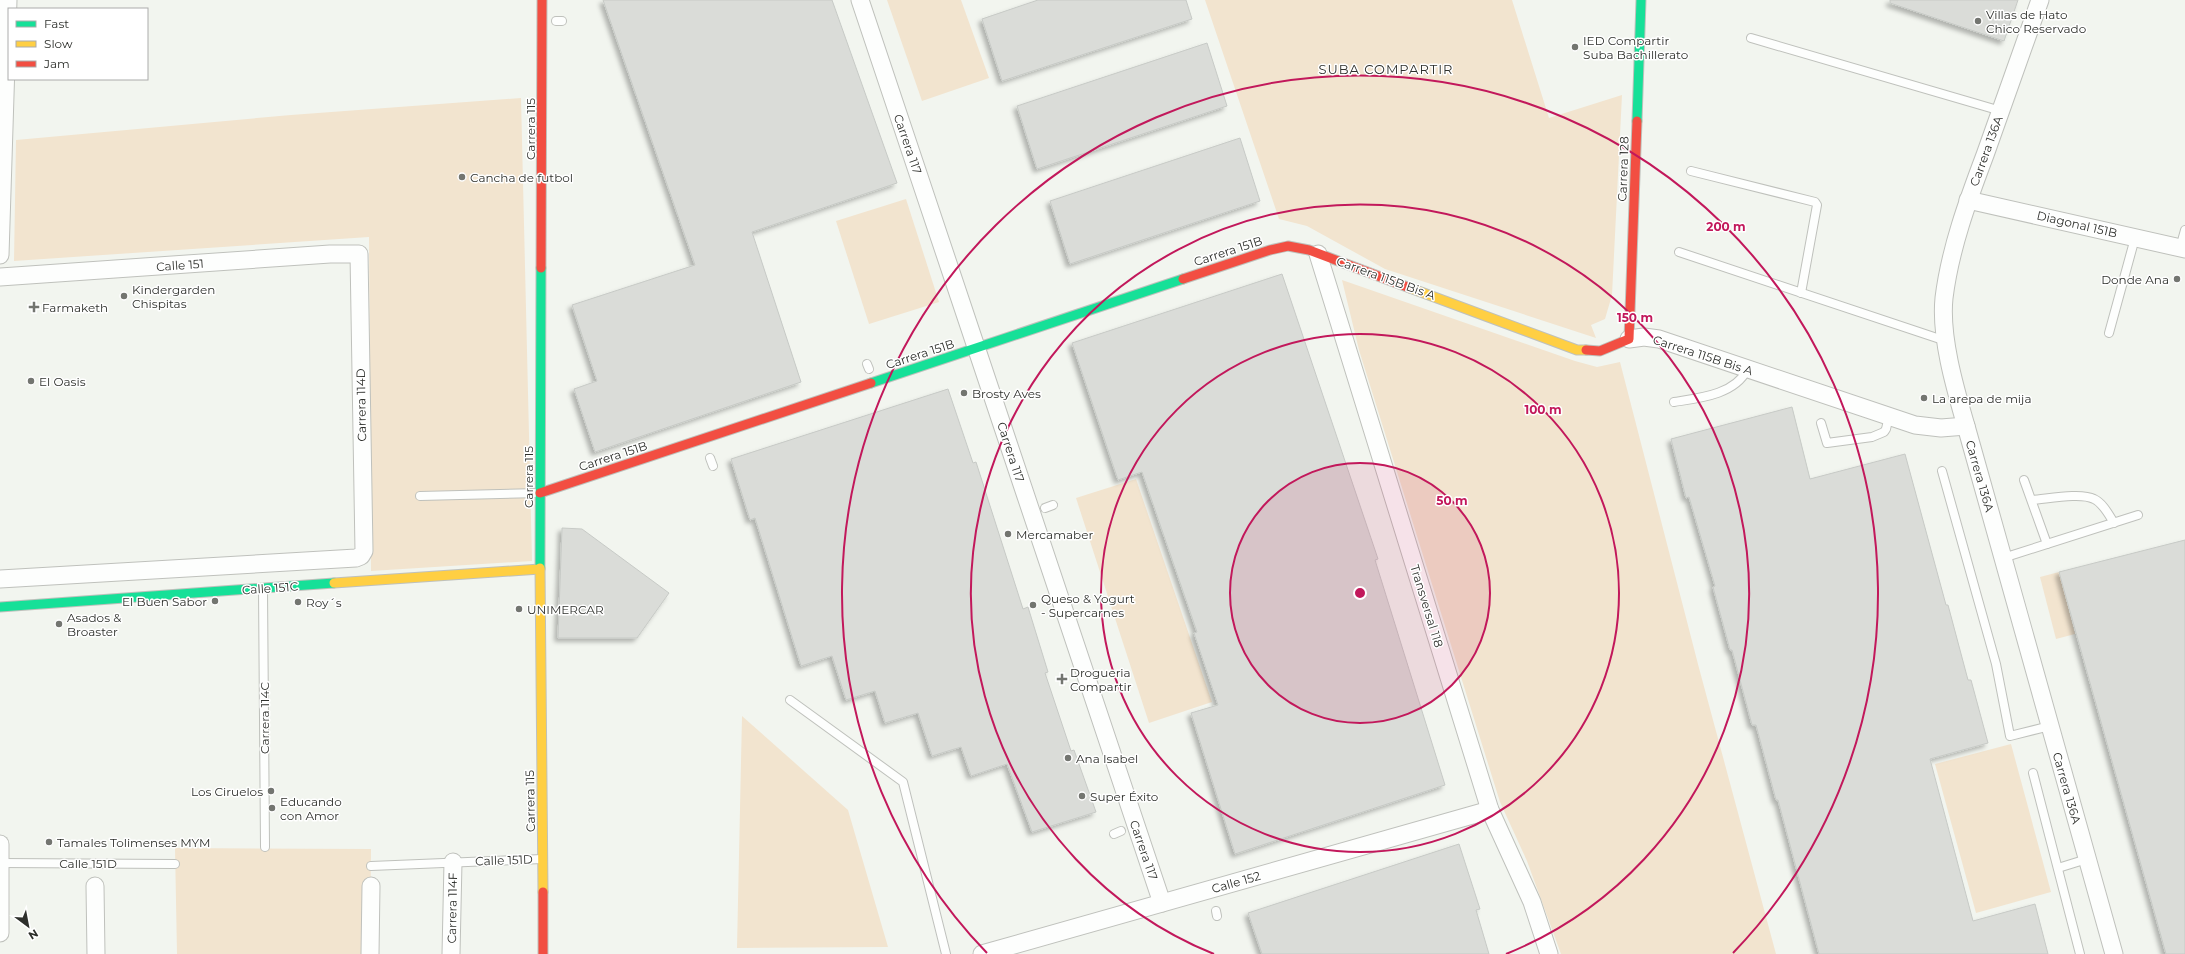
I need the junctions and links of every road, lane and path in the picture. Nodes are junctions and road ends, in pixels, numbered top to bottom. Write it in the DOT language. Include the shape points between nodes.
graph roads {
  1 [pos="8,0"];
  2 [pos="542,0"];
  3 [pos="860,0"];
  4 [pos="1641,0"];
  5 [pos="2040,0"];
  6 [pos="1751,38"];
  7 [pos="2001,111"];
  8 [pos="1691,171"];
  9 [pos="1968,200"];
  10 [pos="2185,230"];
  11 [pos="2135,238"];
  12 [pos="2182,248"];
  13 [pos="1314,252"];
  14 [pos="1679,252"];
  15 [pos="359,254"];
  16 [pos="0,255"];
  17 [pos="0,277"];
  18 [pos="1801,293"];
  19 [pos="2109,333"];
  20 [pos="1629,339"];
  21 [pos="1946,342"];
  22 [pos="976,348"];
  23 [pos="1747,370"];
  24 [pos="1674,402"];
  25 [pos="1889,416"];
  26 [pos="1821,423"];
  27 [pos="1966,426"];
  28 [pos="1942,471"];
  29 [pos="2024,480"];
  30 [pos="540,493"];
  31 [pos="420,496"];
  32 [pos="2032,500"];
  33 [pos="2138,515"];
  34 [pos="2114,523"];
  35 [pos="2047,544"];
  36 [pos="361,556"];
  37 [pos="2003,558"];
  38 [pos="540,569"];
  39 [pos="0,579"];
  40 [pos="263,588"];
  41 [pos="0,607"];
  42 [pos="790,700"];
  43 [pos="2050,726"];
  44 [pos="2033,773"];
  45 [pos="1490,810"];
  46 [pos="0,844"];
  47 [pos="265,847"];
  48 [pos="542,859"];
  49 [pos="2087,859"];
  50 [pos="453,862"];
  51 [pos="0,863"];
  52 [pos="175,864"];
  53 [pos="371,866"];
  54 [pos="2058,868"];
  55 [pos="0,884"];
  56 [pos="95,886"];
  57 [pos="371,886"];
  58 [pos="1162,903"];
  59 [pos="0,933"];
  60 [pos="96,954"];
  61 [pos="370,954"];
  62 [pos="451,954"];
  63 [pos="543,954"];
  64 [pos="946,954"];
  65 [pos="982,954"];
  66 [pos="1549,954"];
  67 [pos="2080,954"];
  68 [pos="2114,954"];
  1 -- 16 [label="street"];
  2 -- 30 [label="street, Carrera 115"];
  3 -- 22 [label="street, Carrera 117"];
  4 -- 20 [label="street, Carrera 128"];
  5 -- 7 [label="street, Carrera 136A"];
  6 -- 7 [label="lane"];
  7 -- 9 [label="street, Carrera 136A"];
  8 -- 18 [label="lane" via="1815,202 1817,205"];
  9 -- 11 [label="street, Diagonal 151B"];
  9 -- 21 [label="street, Carrera 136A" via="1944,298"];
  10 -- 12 [label="lane"];
  11 -- 12 [label="street, Diagonal 151B"];
  11 -- 19 [label="lane"];
  13 -- 20 [label="street, Carrera 115B Bis A" via="1577,350 1600,351"];
  13 -- 22 [label="street, Carrera 151B" via="1288,246 1270,250"];
  13 -- 45 [label="street, Transversal 118"];
  14 -- 18 [label="lane"];
  15 -- 17 [label="street, Calle 151"];
  15 -- 36 [label="street, Carrera 114D" via="364,551"];
  18 -- 21 [label="lane"];
  20 -- 23 [label="street, Carrera 115B Bis A" via="1659,339"];
  21 -- 27 [label="street, Carrera 136A"];
  22 -- 30 [label="street, Carrera 151B"];
  22 -- 58 [label="street, Carrera 117"];
  23 -- 24 [label="lane" via="1743,377 1720,392"];
  23 -- 25 [label="street, Carrera 115B Bis A"];
  25 -- 26 [label="lane" via="1886,429 1879,435 1828,443"];
  25 -- 27 [label="street, Carrera 115B Bis A" via="1915,425 1941,428"];
  27 -- 37 [label="street, Carrera 136A"];
  28 -- 43 [label="lane" via="1996,664 2010,736"];
  29 -- 32 [label="lane"];
  30 -- 31 [label="lane"];
  30 -- 38 [label="street, Carrera 115"];
  32 -- 34 [label="lane" via="2084,496 2094,498"];
  32 -- 35 [label="lane"];
  33 -- 34 [label="lane"];
  34 -- 35 [label="lane"];
  35 -- 37 [label="lane"];
  36 -- 39 [label="street, Calle 151C"];
  37 -- 43 [label="street, Carrera 136A"];
  38 -- 40 [label="street, Calle 151C"];
  38 -- 48 [label="street, Carrera 115"];
  40 -- 41 [label="street, Calle 151C"];
  40 -- 47 [label="lane, Carrera 114C"];
  42 -- 64 [label="lane" via="903,782"];
  43 -- 49 [label="street, Carrera 136A"];
  44 -- 54 [label="lane"];
  45 -- 58 [label="street, Calle 152"];
  45 -- 66 [label="street, Transversal 118" via="1532,902"];
  46 -- 51 [label="street"];
  48 -- 50 [label="lane, Calle 151D"];
  48 -- 63 [label="street, Carrera 115"];
  49 -- 54 [label="lane"];
  49 -- 68 [label="street, Carrera 136A"];
  50 -- 53 [label="lane, Calle 151D"];
  50 -- 62 [label="street, Carrera 114F"];
  51 -- 52 [label="lane, Calle 151D"];
  51 -- 55 [label="street"];
  54 -- 67 [label="lane"];
  55 -- 59 [label="street"];
  56 -- 60 [label="street"];
  57 -- 61 [label="street"];
  58 -- 65 [label="street, Calle 152"];
}
